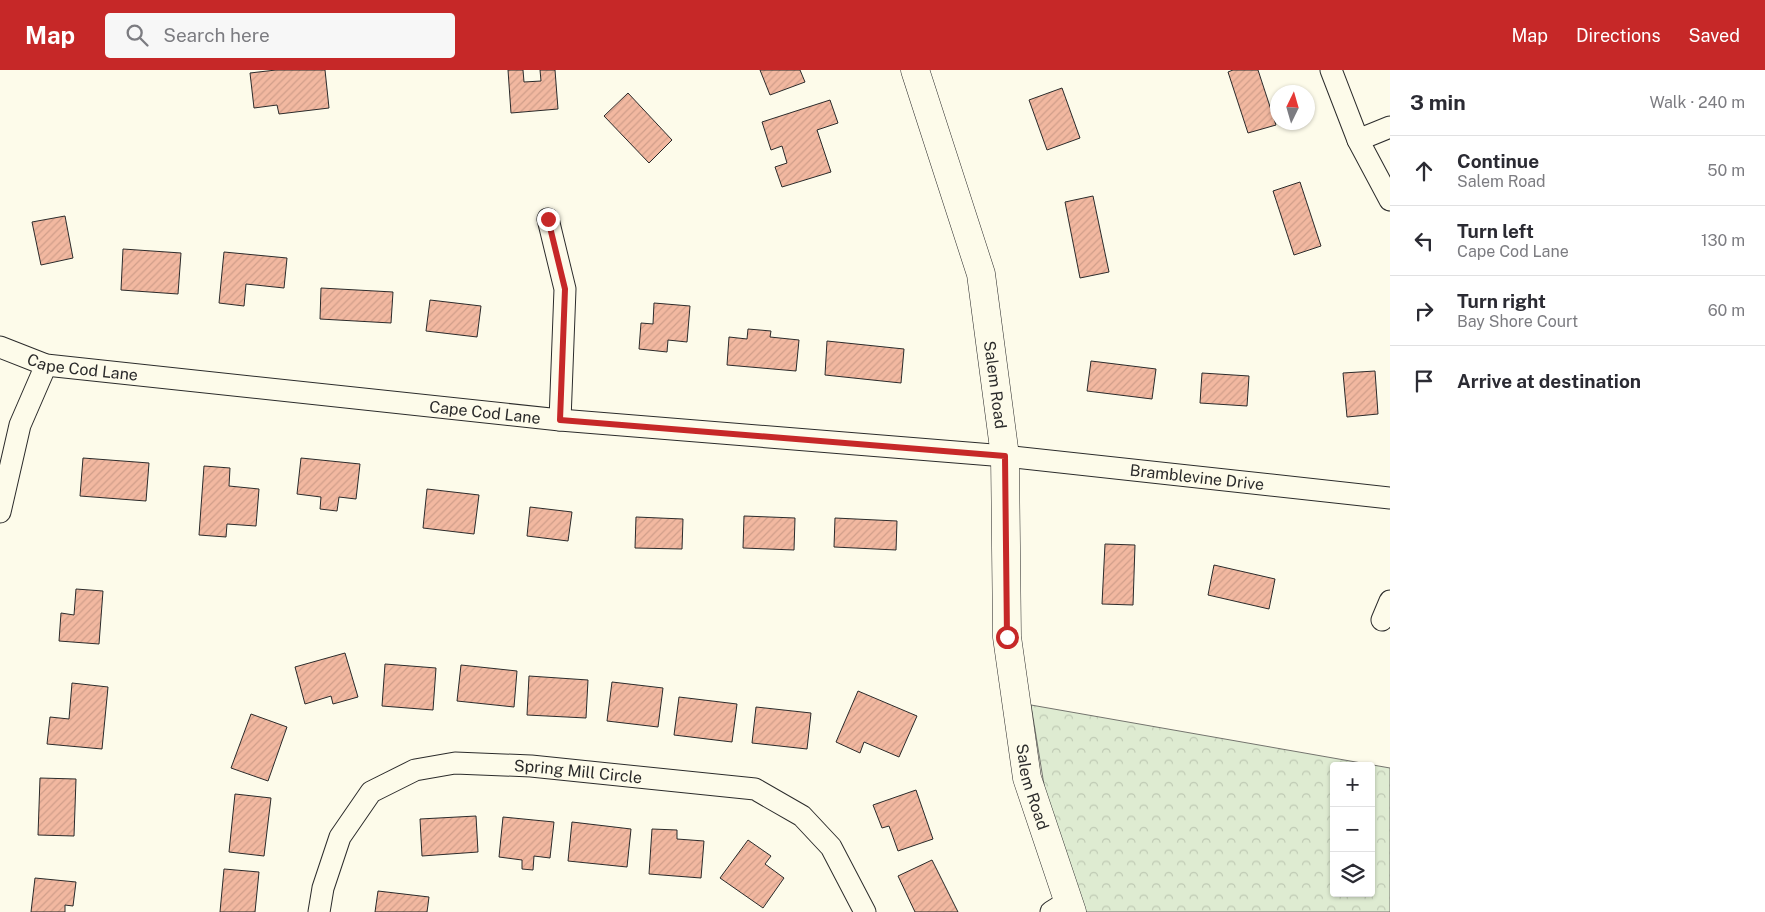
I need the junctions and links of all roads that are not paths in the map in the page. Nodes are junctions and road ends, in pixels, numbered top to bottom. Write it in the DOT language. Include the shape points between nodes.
graph roads {
  1 [pos="915,70"];
  2 [pos="1331,70"];
  3 [pos="1390,127"];
  4 [pos="1358,140"];
  5 [pos="1390,200"];
  6 [pos="548,219"];
  7 [pos="0,347"];
  8 [pos="46,365"];
  9 [pos="560,420"];
  10 [pos="1005,456"];
  11 [pos="1390,498"];
  12 [pos="0,512"];
  13 [pos="1063,909"];
  14 [pos="320,912"];
  15 [pos="865,912"];
  1 -- 10 [label="street, Salem Road" via="981,274"];
  2 -- 4 [label="street"];
  3 -- 4 [label="street"];
  4 -- 5 [label="street"];
  6 -- 9 [label="street" via="565,289"];
  7 -- 8 [label="street, Cape Cod Lane"];
  8 -- 9 [label="street, Cape Cod Lane"];
  8 -- 12 [label="street" via="20,425"];
  9 -- 10 [label="street, Cape Cod Lane"];
  10 -- 11 [label="street, Bramblevine Drive"];
  10 -- 13 [label="street, Salem Road" via="1007,637 1027,778"];
  14 -- 15 [label="street, Spring Mill Circle" via="323,888 340,837 371,792 415,770 455,763 531,766 755,789 802,816 831,848"];
}
